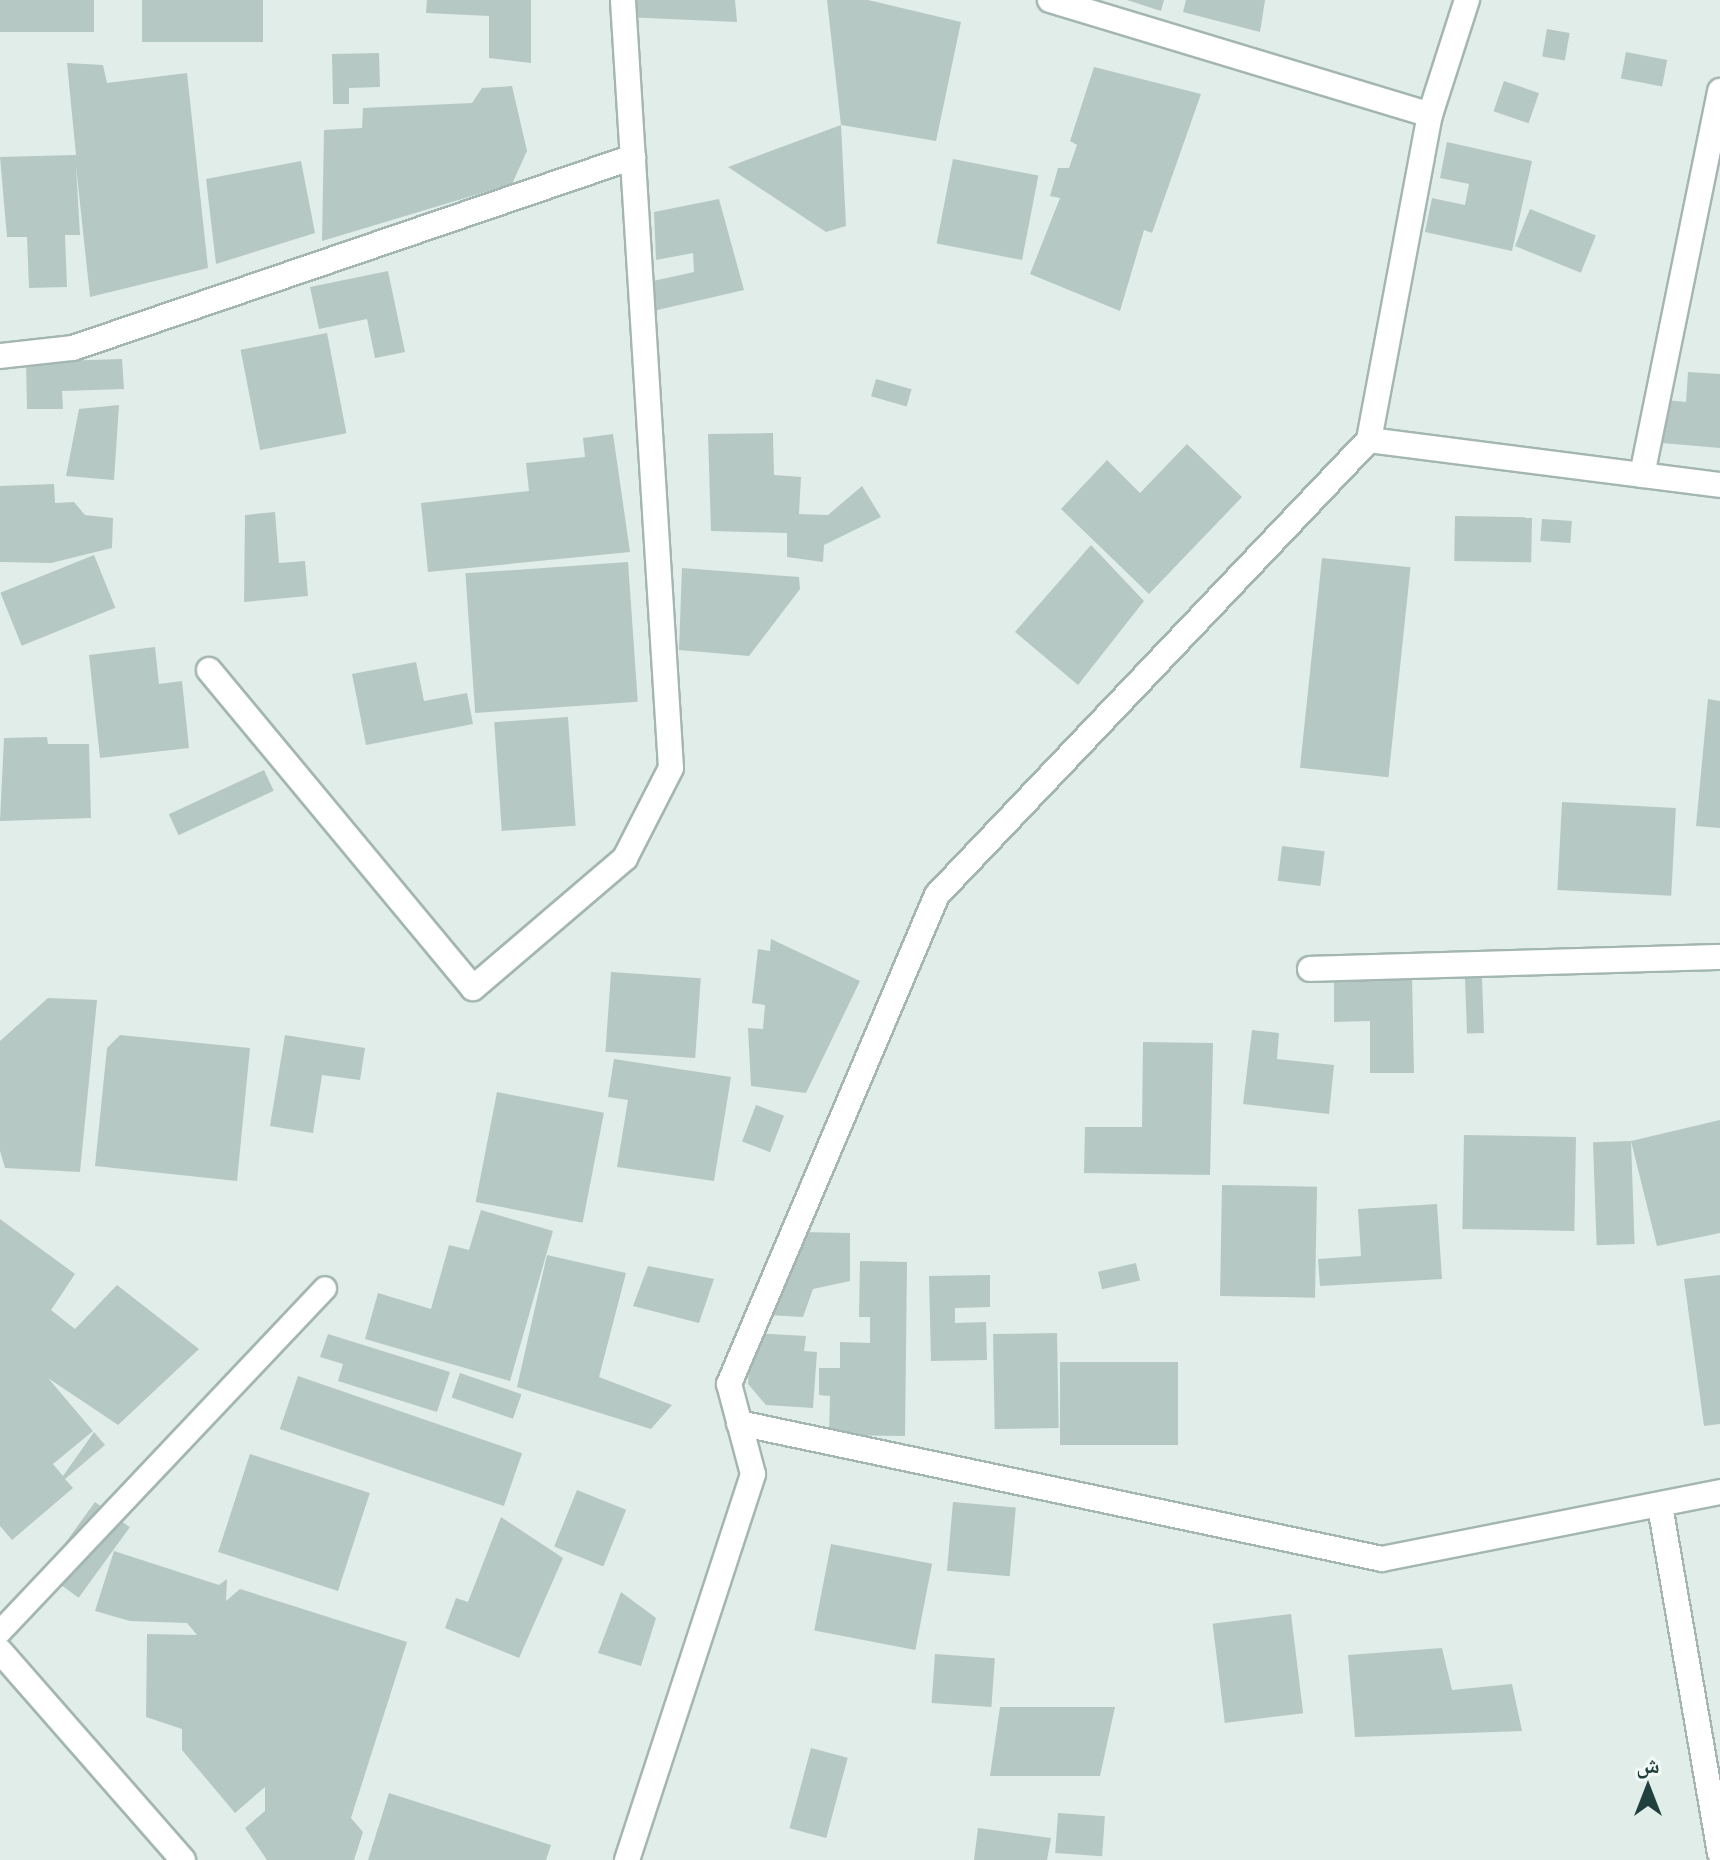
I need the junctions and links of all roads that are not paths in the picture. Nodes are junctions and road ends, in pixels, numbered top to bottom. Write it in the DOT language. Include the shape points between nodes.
graph roads {
  1 [pos="623,0"];
  2 [pos="1050,0"];
  3 [pos="1467,0"];
  4 [pos="1720,91"];
  5 [pos="1430,115"];
  6 [pos="633,157"];
  7 [pos="0,356"];
  8 [pos="1369,440"];
  9 [pos="1642,475"];
  10 [pos="1720,485"];
  11 [pos="209,670"];
  12 [pos="1720,957"];
  13 [pos="1310,969"];
  14 [pos="325,1288"];
  15 [pos="739,1423"];
  16 [pos="1720,1492"];
  17 [pos="1660,1506"];
  18 [pos="0,1632"];
  19 [pos="0,1651"];
  20 [pos="159,1850"];
  21 [pos="1720,1853"];
  22 [pos="183,1860"];
  23 [pos="627,1860"];
  1 -- 6 [label="street"];
  2 -- 5 [label="street"];
  3 -- 5 [label="street"];
  4 -- 9 [label="street"];
  5 -- 8 [label="street"];
  6 -- 7 [label="street" via="73,348"];
  6 -- 11 [label="street" via="671,768 625,858 473,988"];
  8 -- 9 [label="street"];
  8 -- 15 [label="street" via="937,895 729,1384"];
  9 -- 10 [label="street"];
  12 -- 13 [label="street"];
  14 -- 18 [label="lane"];
  15 -- 17 [label="street" via="1382,1559"];
  15 -- 23 [label="street" via="753,1474"];
  16 -- 17 [label="street"];
  17 -- 21 [label="street"];
  19 -- 20 [label="street"];
  20 -- 22 [label="street"];
}
